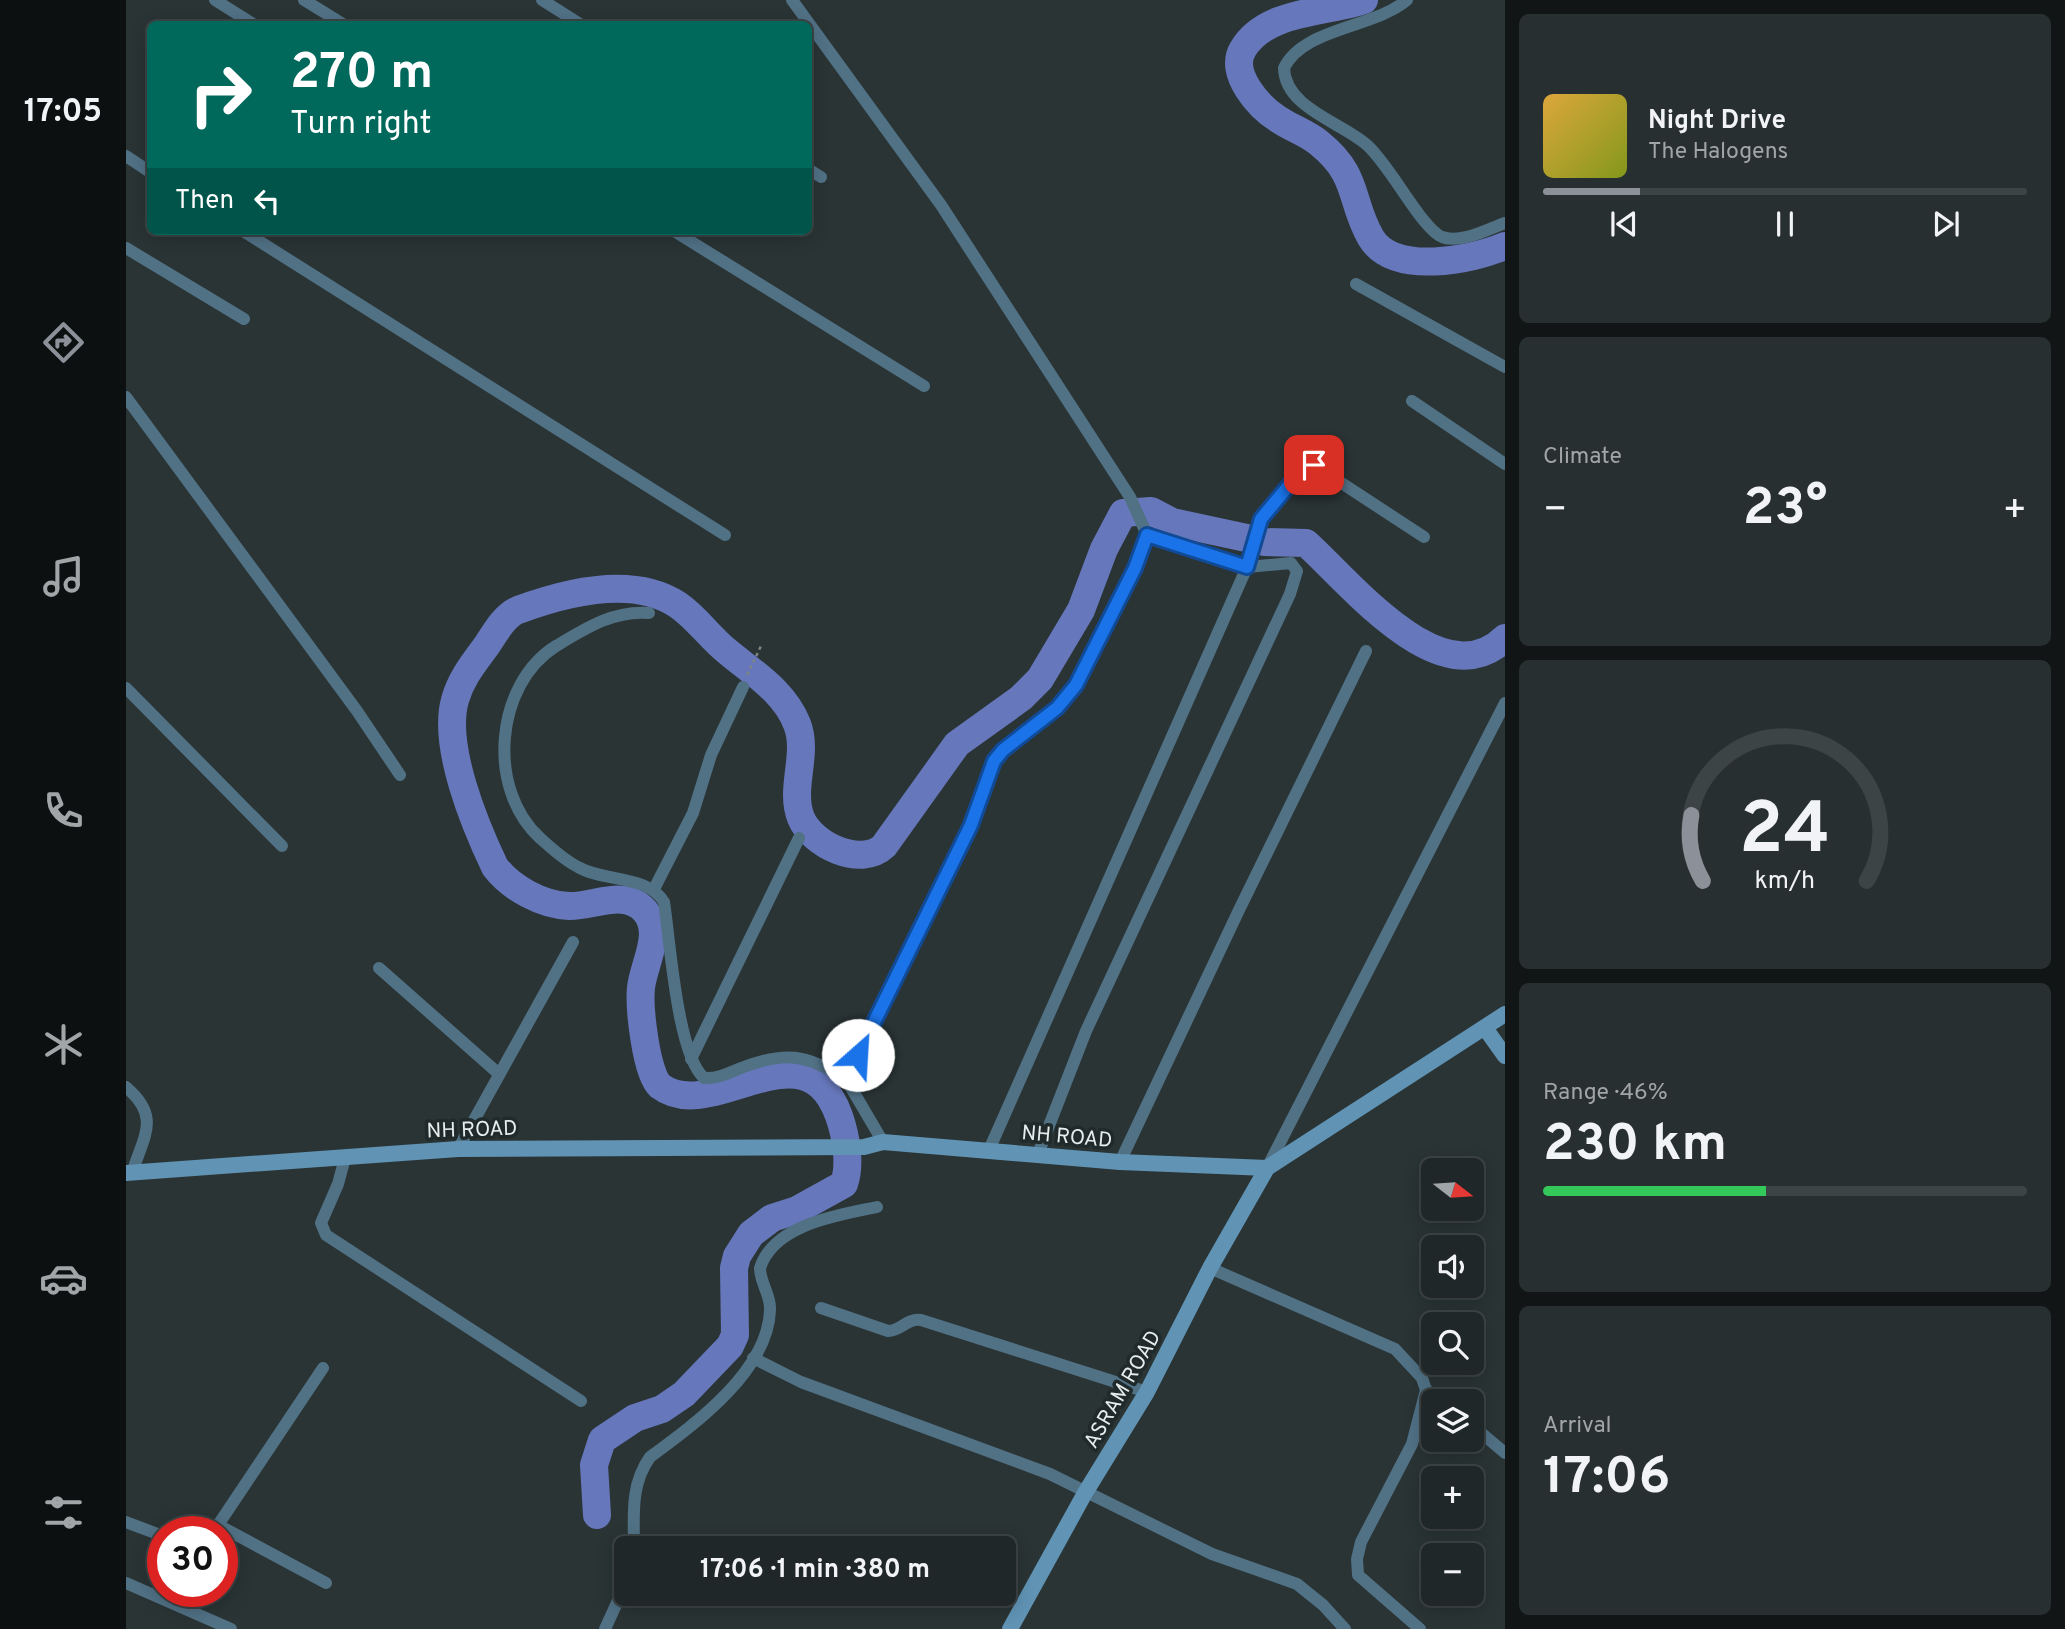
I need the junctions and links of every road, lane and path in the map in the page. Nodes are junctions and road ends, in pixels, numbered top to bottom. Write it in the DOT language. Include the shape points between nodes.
graph roads {
  1 [pos="215,0"];
  2 [pos="304,0"];
  3 [pos="542,0"];
  4 [pos="792,0"];
  5 [pos="1408,0"];
  6 [pos="248,21"];
  7 [pos="337,21"];
  8 [pos="575,21"];
  9 [pos="807,21"];
  10 [pos="812,28"];
  11 [pos="126,156"];
  12 [pos="147,170"];
  13 [pos="812,171"];
  14 [pos="821,177"];
  15 [pos="1505,223"];
  16 [pos="249,235"];
  17 [pos="680,235"];
  18 [pos="126,248"];
  19 [pos="1356,284"];
  20 [pos="244,319"];
  21 [pos="1505,367"];
  22 [pos="924,386"];
  23 [pos="126,397"];
  24 [pos="1412,401"];
  25 [pos="1505,464"];
  26 [pos="1146,531"];
  27 [pos="725,535"];
  28 [pos="1424,537"];
  29 [pos="1247,567"];
  30 [pos="649,613"];
  31 [pos="762,644"];
  32 [pos="1366,651"];
  33 [pos="743,687"];
  34 [pos="126,688"];
  35 [pos="1505,703"];
  36 [pos="400,775"];
  37 [pos="799,838"];
  38 [pos="282,846"];
  39 [pos="654,889"];
  40 [pos="573,942"];
  41 [pos="379,968"];
  42 [pos="1505,1014"];
  43 [pos="1485,1028"];
  44 [pos="1505,1056"];
  45 [pos="691,1059"];
  46 [pos="499,1074"];
  47 [pos="846,1079"];
  48 [pos="126,1087"];
  49 [pos="883,1142"];
  50 [pos="458,1149"];
  51 [pos="989,1150"];
  52 [pos="1038,1154"];
  53 [pos="345,1158"];
  54 [pos="1120,1162"];
  55 [pos="1267,1168"];
  56 [pos="129,1173"];
  57 [pos="877,1207"];
  58 [pos="1210,1268"];
  59 [pos="821,1308"];
  60 [pos="753,1358"];
  61 [pos="323,1368"];
  62 [pos="1425,1389"];
  63 [pos="1147,1392"];
  64 [pos="580,1401"];
  65 [pos="1421,1409"];
  66 [pos="1484,1434"];
  67 [pos="1503,1449"];
  68 [pos="1085,1493"];
  69 [pos="221,1516"];
  70 [pos="126,1522"];
  71 [pos="147,1530"];
  72 [pos="634,1536"];
  73 [pos="238,1540"];
  74 [pos="126,1583"];
  75 [pos="326,1583"];
  76 [pos="616,1606"];
  77 [pos="231,1629"];
  78 [pos="605,1629"];
  79 [pos="1010,1629"];
  80 [pos="1345,1629"];
  81 [pos="1420,1629"];
  1 -- 6 [label="street"];
  2 -- 7 [label="street"];
  3 -- 8 [label="street"];
  4 -- 9 [label="street"];
  5 -- 15 [label="street" via="1384,15 1292,53 1284,68 1289,89 1386,163 1436,233 1451,239 1465,237"];
  10 -- 26 [label="street" via="941,205 1130,497"];
  11 -- 12 [label="street"];
  13 -- 14 [label="street"];
  16 -- 27 [label="street"];
  17 -- 22 [label="street"];
  18 -- 20 [label="street"];
  19 -- 21 [label="street"];
  23 -- 36 [label="street"];
  24 -- 25 [label="street"];
  26 -- 29 [label="street"];
  26 -- 47 [label="street" via="1135,568 1076,685 1057,708 994,761 971,825"];
  28 -- 29 [label="street" via="1324,468 1308,464 1268,509"];
  29 -- 51 [label="street"];
  29 -- 52 [label="street" via="1291,563 1297,571 1086,1031"];
  30 -- 39 [label="street" via="619,613 531,666 510,707 505,734 508,786 538,836 577,867"];
  31 -- 33 [label="path"];
  32 -- 54 [label="street"];
  33 -- 39 [label="street" via="711,755 693,813"];
  34 -- 38 [label="street"];
  35 -- 55 [label="street"];
  37 -- 45 [label="street"];
  39 -- 45 [label="street" via="664,902"];
  40 -- 46 [label="street"];
  41 -- 46 [label="street"];
  42 -- 43 [label="main road"];
  43 -- 44 [label="main road"];
  43 -- 55 [label="main road"];
  45 -- 47 [label="street" via="704,1078 792,1055"];
  46 -- 50 [label="street"];
  47 -- 49 [label="street"];
  48 -- 56 [label="street" via="148,1117"];
  49 -- 50 [label="main road, NH ROAD" via="864,1147"];
  49 -- 51 [label="main road, NH ROAD"];
  50 -- 53 [label="main road, NH ROAD"];
  51 -- 52 [label="main road, NH ROAD"];
  52 -- 54 [label="main road, NH ROAD"];
  53 -- 56 [label="main road, NH ROAD"];
  53 -- 64 [label="street" via="321,1223 326,1234"];
  54 -- 55 [label="main road, NH ROAD"];
  55 -- 58 [label="main road, ASRAM ROAD"];
  57 -- 60 [label="street" via="823,1220 783,1238 769,1251 760,1268 769,1296 768,1327 763,1347"];
  58 -- 62 [label="street" via="1395,1349 1411,1364"];
  58 -- 63 [label="main road, ASRAM ROAD"];
  59 -- 63 [label="street" via="888,1331 910,1319 921,1320"];
  60 -- 68 [label="street" via="801,1382 1050,1474"];
  60 -- 72 [label="street" via="707,1413 643,1466 635,1488"];
  61 -- 69 [label="street"];
  63 -- 68 [label="main road, ASRAM ROAD"];
  65 -- 81 [label="street" via="1412,1444 1361,1542 1357,1559 1358,1575"];
  66 -- 67 [label="street"];
  68 -- 79 [label="main road, ASRAM ROAD"];
  68 -- 80 [label="street" via="1212,1555 1297,1584"];
  70 -- 71 [label="street"];
  73 -- 75 [label="street"];
  74 -- 77 [label="street"];
  76 -- 78 [label="street"];
}
